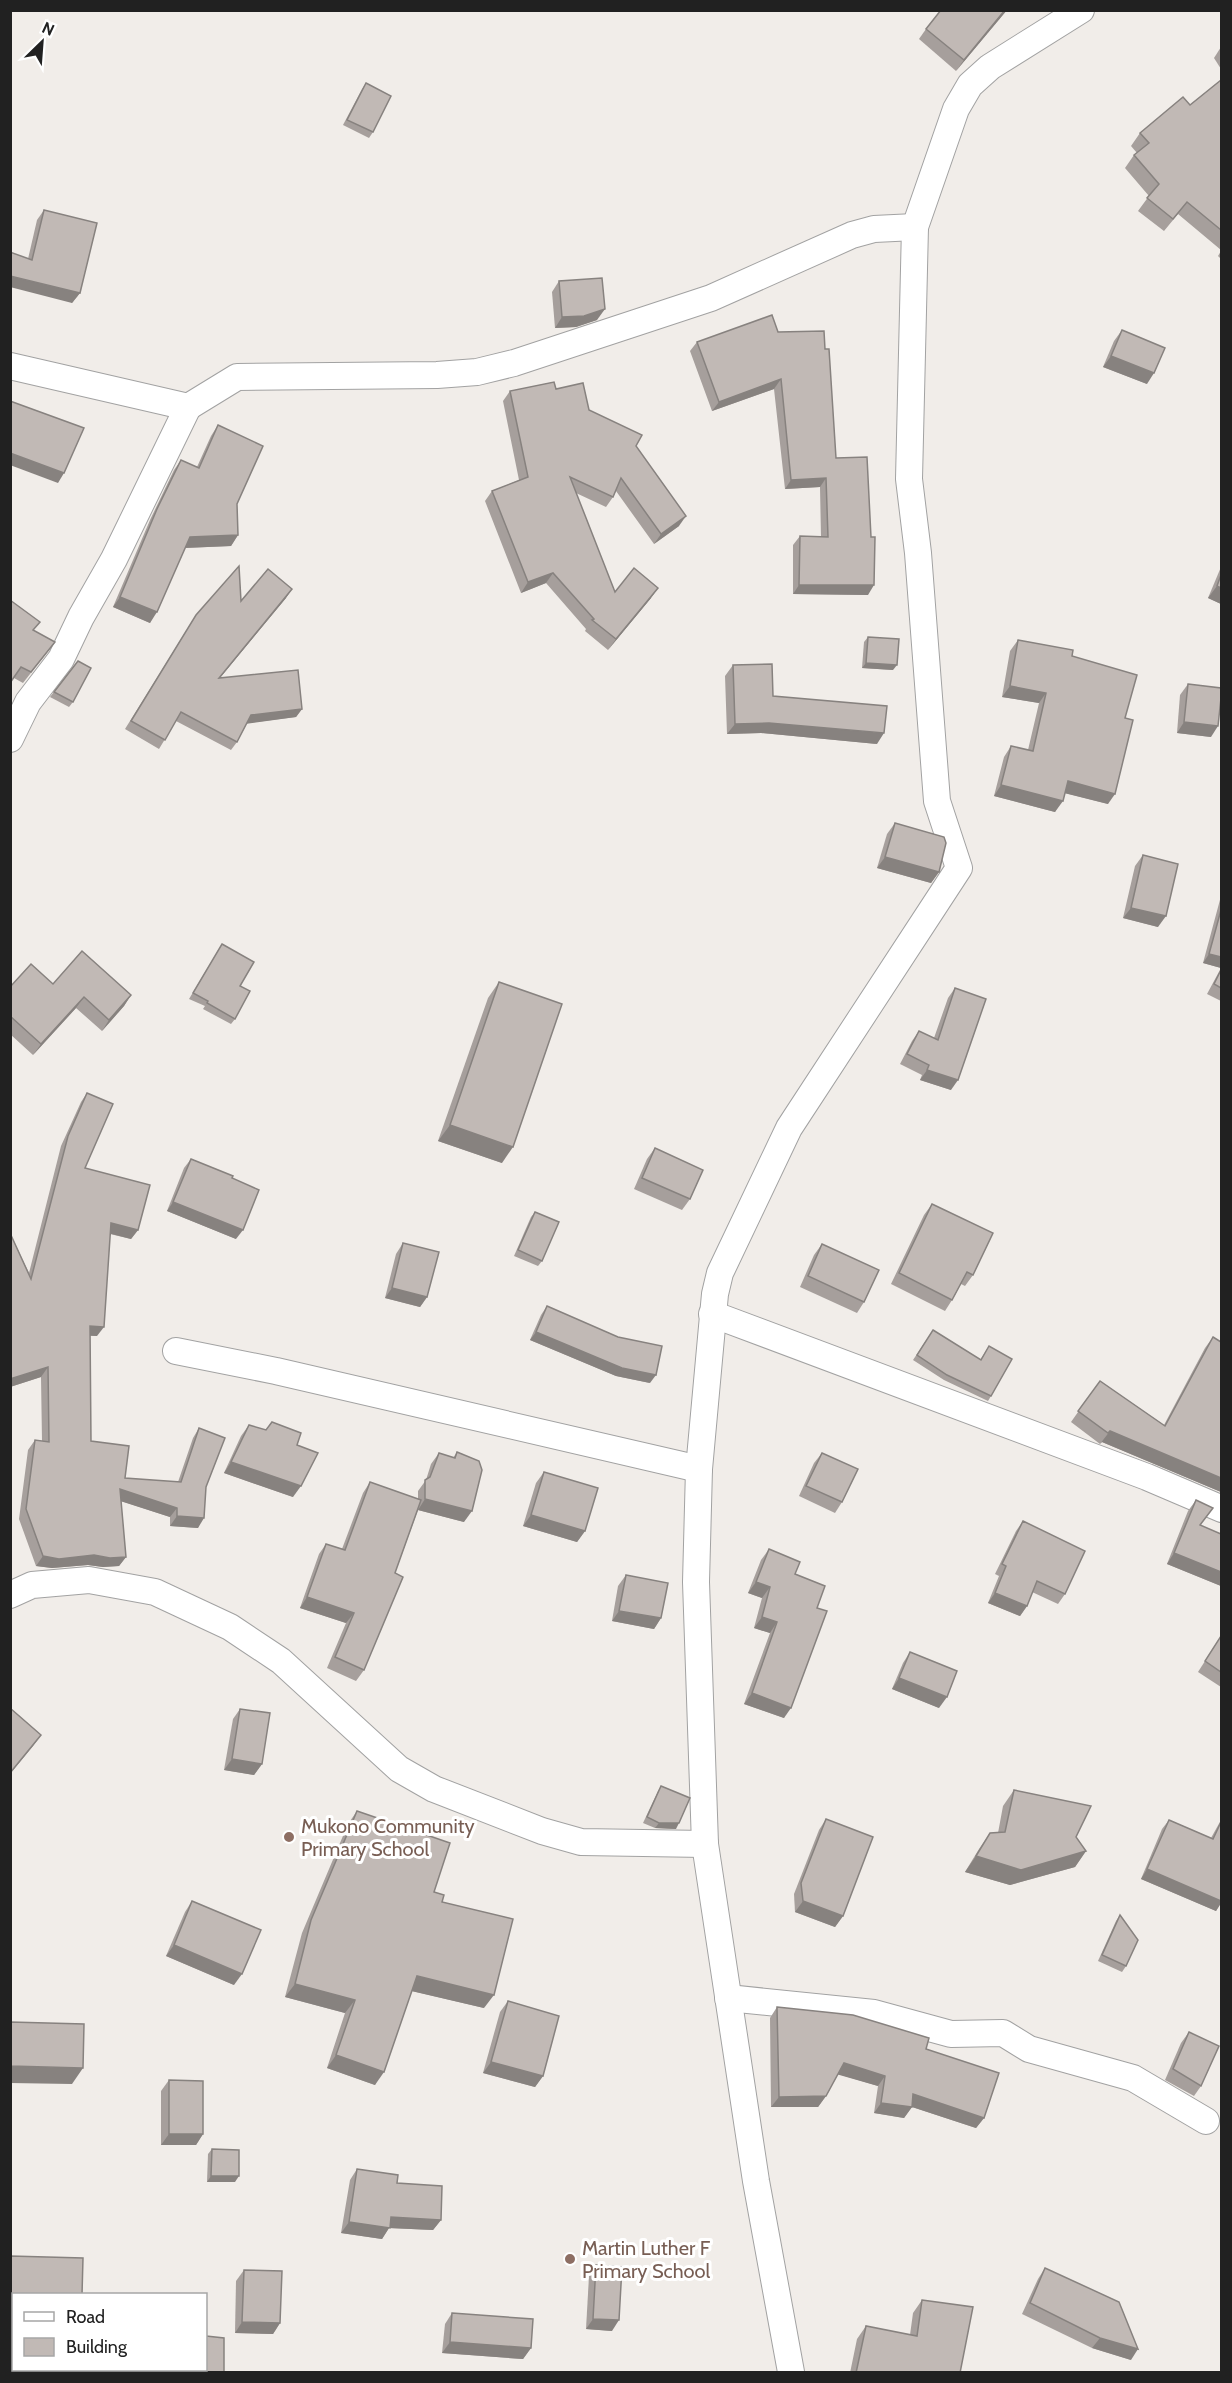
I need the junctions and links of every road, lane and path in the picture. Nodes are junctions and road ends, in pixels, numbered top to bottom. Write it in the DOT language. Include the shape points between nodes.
graph roads {
  1 [pos="1081,10"];
  2 [pos="915,227"];
  3 [pos="10,366"];
  4 [pos="188,407"];
  5 [pos="10,739"];
  6 [pos="712,1314"];
  7 [pos="176,1351"];
  8 [pos="699,1469"];
  9 [pos="1221,1509"];
  10 [pos="10,1595"];
  11 [pos="705,1844"];
  12 [pos="728,1998"];
  13 [pos="1206,2121"];
  14 [pos="791,2373"];
  1 -- 2 [label="street" via="990,67 970,85 956,109"];
  2 -- 4 [label="street" via="874,229 852,235 711,298 514,363 477,372 437,375 237,377"];
  2 -- 6 [label="street" via="909,479 937,801 959,868 789,1128 720,1273"];
  3 -- 4 [label="street"];
  4 -- 5 [label="street" via="61,659 28,702"];
  6 -- 8 [label="street"];
  6 -- 9 [label="street" via="1147,1477"];
  7 -- 8 [label="street"];
  8 -- 11 [label="street" via="696,1582"];
  10 -- 11 [label="street" via="32,1585 89,1580 155,1592 230,1627 281,1661 399,1769 434,1789 581,1842"];
  11 -- 12 [label="street"];
  12 -- 13 [label="street" via="874,2013 951,2034 1003,2033 1029,2049 1133,2078"];
  12 -- 14 [label="street"];
}
